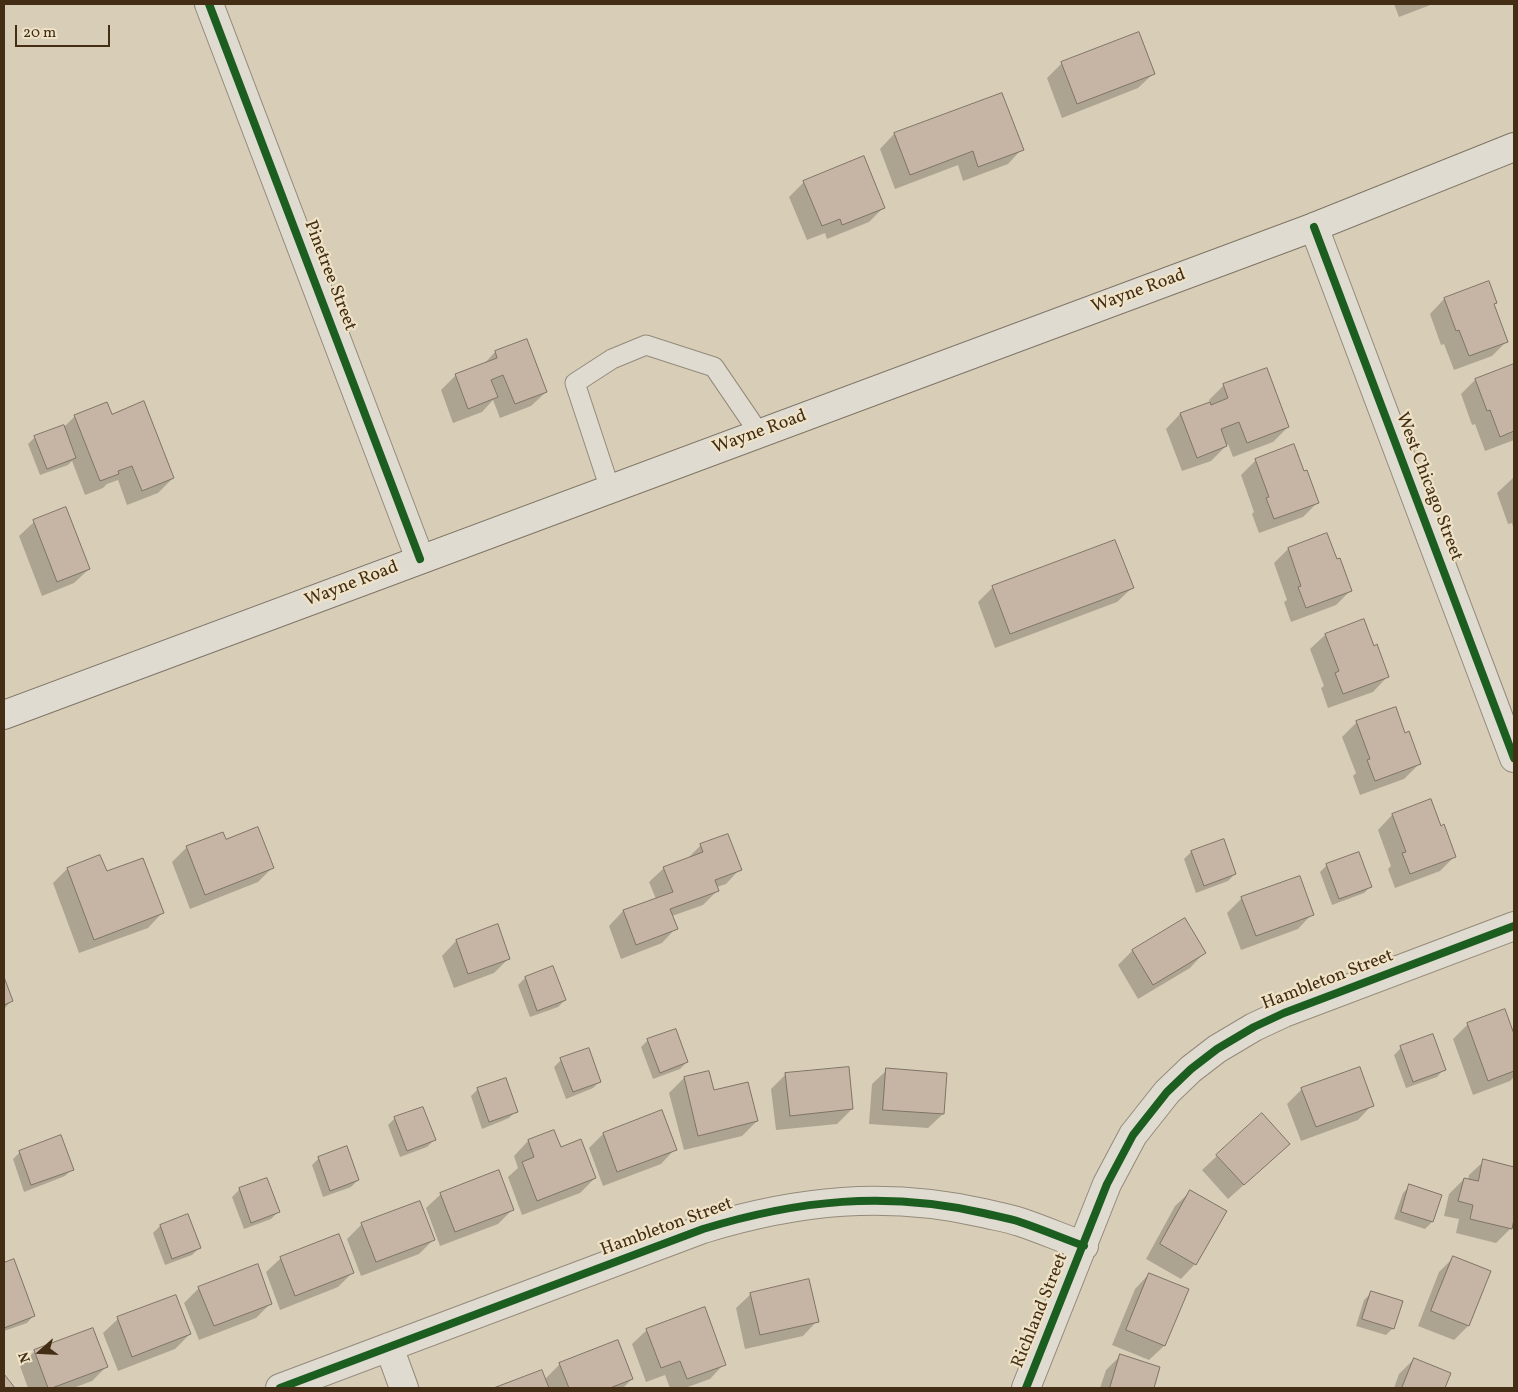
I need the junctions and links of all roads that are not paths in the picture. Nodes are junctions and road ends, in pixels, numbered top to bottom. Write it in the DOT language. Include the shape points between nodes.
graph roads {
  1 [pos="209,4"];
  2 [pos="1514,147"];
  3 [pos="1314,227"];
  4 [pos="758,433"];
  5 [pos="610,489"];
  6 [pos="420,559"];
  7 [pos="4,715"];
  8 [pos="1514,758"];
  9 [pos="1514,926"];
  10 [pos="1084,1246"];
  11 [pos="389,1347"];
  12 [pos="280,1388"];
  13 [pos="404,1388"];
  14 [pos="1026,1388"];
  1 -- 6 [label="street, Pinetree Street"];
  2 -- 3 [label="street, Wayne Road"];
  3 -- 4 [label="street, Wayne Road"];
  3 -- 8 [label="street, West Chicago Street"];
  4 -- 5 [label="street, Wayne Road"];
  4 -- 5 [label="lane" via="714,367 646,345 612,359 575,382"];
  5 -- 6 [label="street, Wayne Road"];
  6 -- 7 [label="street, Wayne Road"];
  9 -- 10 [label="street, Hambleton Street" via="1284,1013 1217,1049 1167,1092 1134,1135 1107,1184"];
  10 -- 11 [label="street, Hambleton Street" via="1019,1221 950,1206 867,1200 798,1205 703,1228"];
  10 -- 14 [label="street, Richland Street"];
  11 -- 12 [label="street, Hambleton Street"];
  11 -- 13 [label="street"];
}
